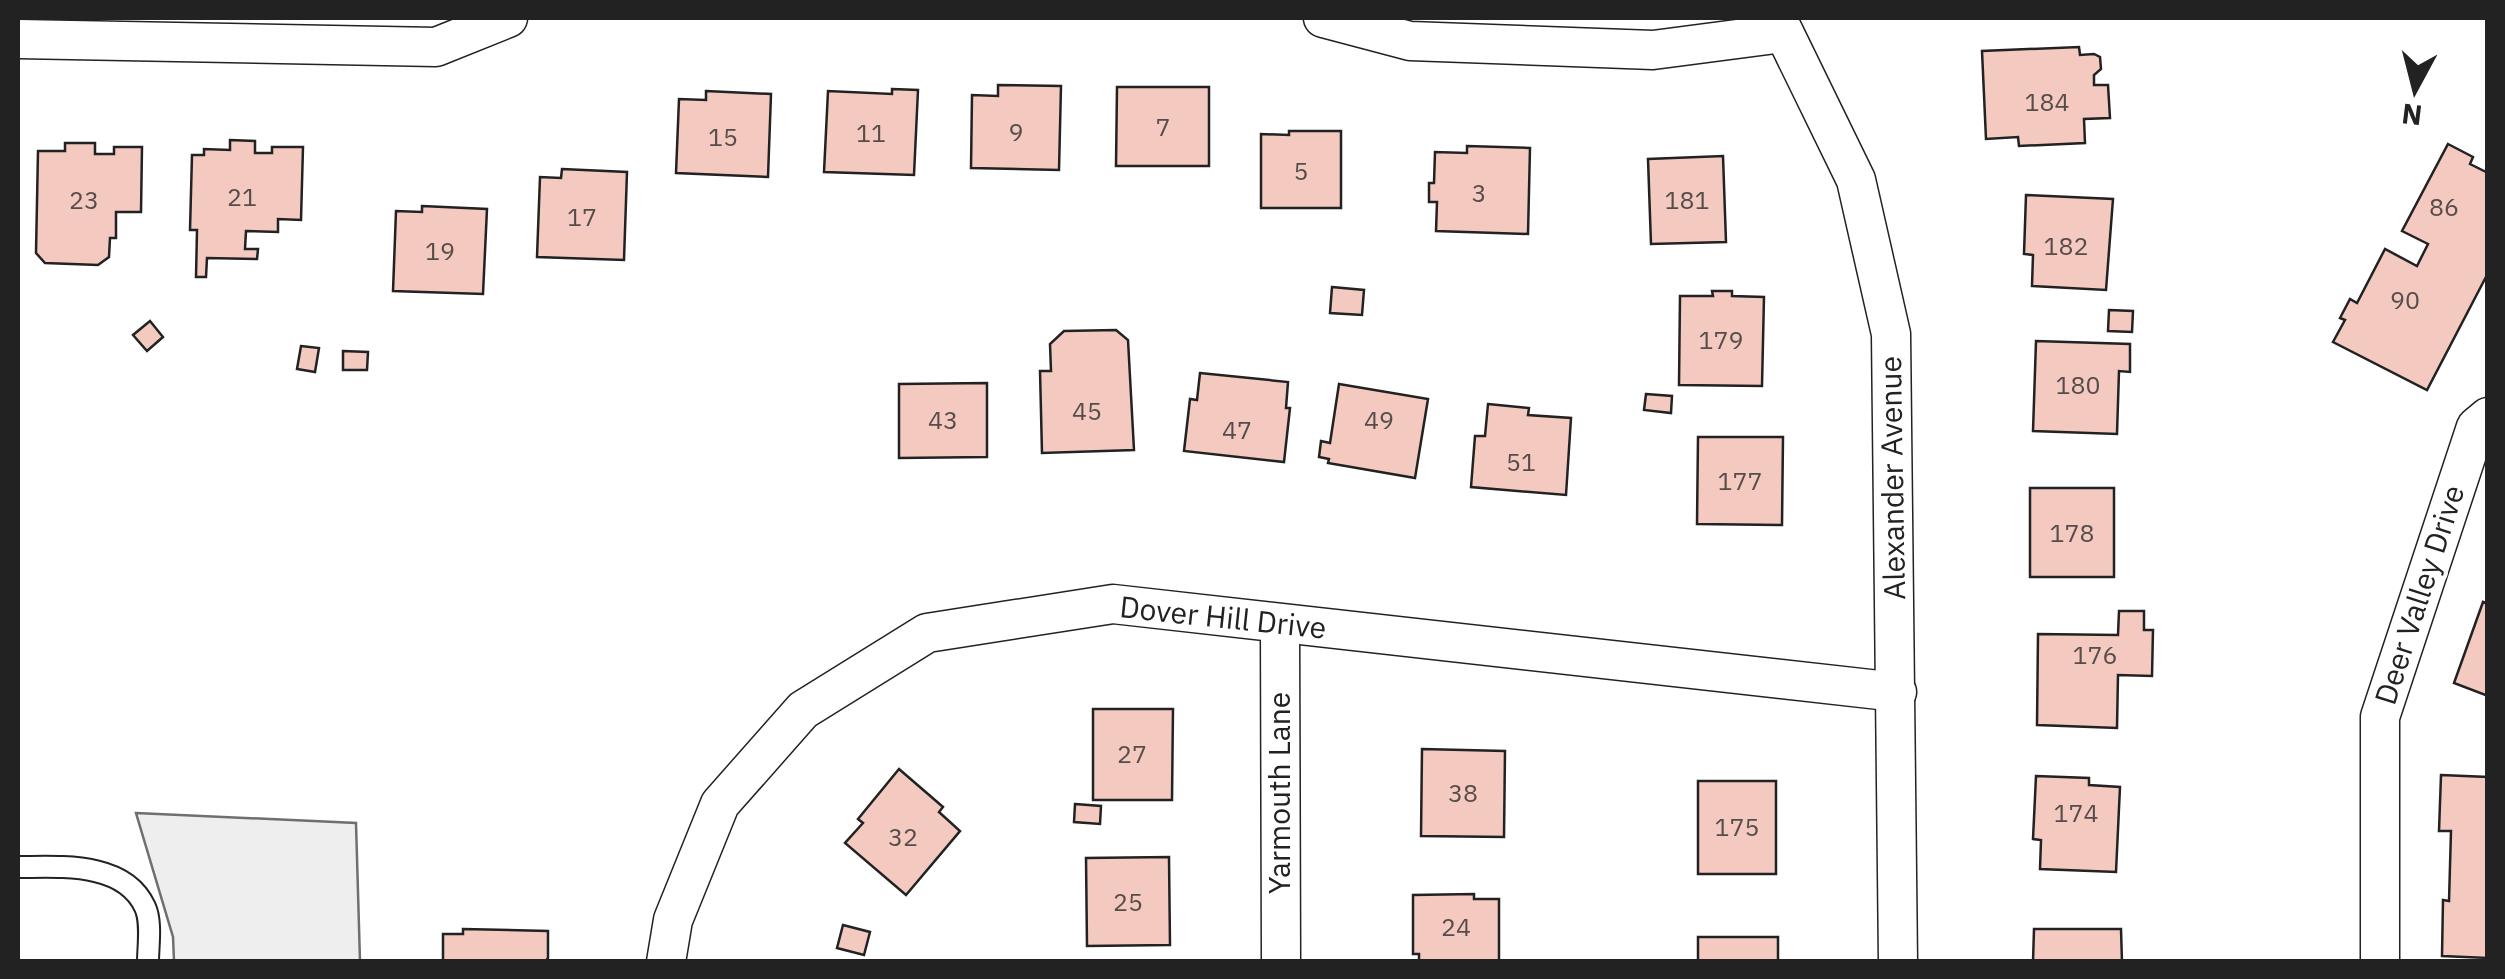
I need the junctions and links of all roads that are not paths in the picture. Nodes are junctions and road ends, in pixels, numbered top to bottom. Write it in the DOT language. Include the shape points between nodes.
graph roads {
  1 [pos="508,18"];
  2 [pos="1323,18"];
  3 [pos="1780,25"];
  4 [pos="18,40"];
  5 [pos="2488,416"];
  6 [pos="1280,625"];
  7 [pos="1897,692"];
  8 [pos="18,867"];
  9 [pos="148,962"];
  10 [pos="666,962"];
  11 [pos="1281,962"];
  12 [pos="1898,962"];
  13 [pos="2380,962"];
  1 -- 4 [label="street" via="436,48"];
  2 -- 3 [label="street" via="1410,41 1653,50"];
  3 -- 7 [label="street, Alexander Avenue" via="1856,180 1891,334"];
  5 -- 13 [label="street, Deer Valley Drive" via="2476,427 2380,717"];
  6 -- 7 [label="street, Dover Hill Drive"];
  6 -- 10 [label="street, Dover Hill Drive" via="1113,604 927,633 802,710 720,804 673,920"];
  6 -- 11 [label="street, Yarmouth Lane"];
  7 -- 12 [label="street, Alexander Avenue"];
  8 -- 9 [label="lane" via="78,867 122,880 145,907"];
}
